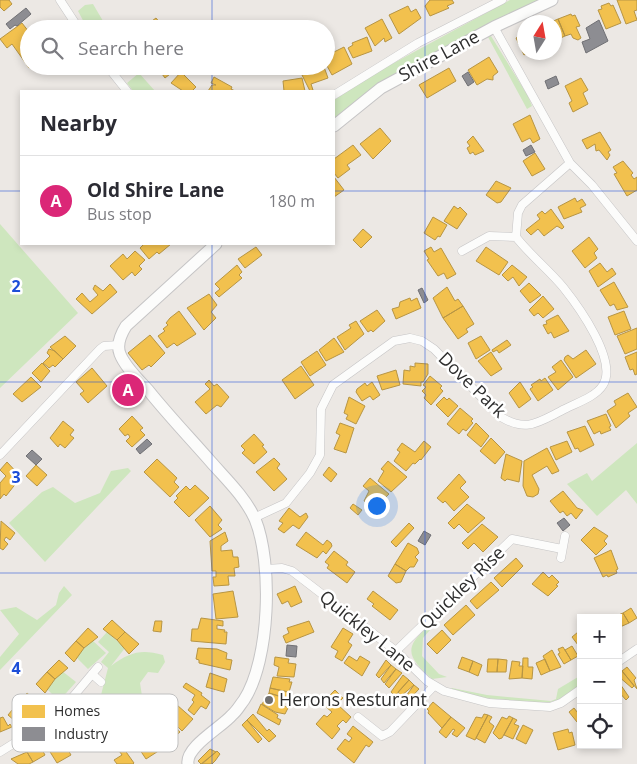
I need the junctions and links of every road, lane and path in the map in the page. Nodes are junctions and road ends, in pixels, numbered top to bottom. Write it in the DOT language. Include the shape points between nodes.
graph roads {
  1 [pos="60,0"];
  2 [pos="502,0"];
  3 [pos="552,0"];
  4 [pos="73,20"];
  5 [pos="494,27"];
  6 [pos="113,75"];
  7 [pos="125,90"];
  8 [pos="335,94"];
  9 [pos="335,125"];
  10 [pos="570,163"];
  11 [pos="516,237"];
  12 [pos="637,241"];
  13 [pos="215,245"];
  14 [pos="462,251"];
  15 [pos="118,345"];
  16 [pos="0,455"];
  17 [pos="254,518"];
  18 [pos="565,536"];
  19 [pos="562,549"];
  20 [pos="561,558"];
  21 [pos="266,569"];
  22 [pos="637,649"];
  23 [pos="396,651"];
  24 [pos="622,659"];
  25 [pos="98,667"];
  26 [pos="92,674"];
  27 [pos="101,682"];
  28 [pos="434,686"];
  29 [pos="577,692"];
  30 [pos="75,694"];
  31 [pos="358,717"];
  32 [pos="12,744"];
  33 [pos="0,752"];
  34 [pos="188,764"];
  1 -- 4 [label="street"];
  2 -- 8 [label="street, Shire Lane" via="418,43"];
  3 -- 5 [label="street, Shire Lane"];
  5 -- 9 [label="street, Shire Lane" via="381,88"];
  5 -- 10 [label="street"];
  6 -- 7 [label="street"];
  10 -- 11 [label="street" via="522,204"];
  10 -- 12 [label="street"];
  11 -- 14 [label="street" via="489,236"];
  11 -- 17 [label="street, Dove Park" via="579,309 606,357 607,374 603,386 540,421 528,426 514,424 501,417 434,349 410,338 394,341 333,385 321,409 320,455 310,473 286,503"];
  13 -- 15 [label="street" via="126,326"];
  15 -- 16 [label="street" via="100,349"];
  15 -- 17 [label="street" via="124,360 238,493"];
  17 -- 21 [label="street" via="263,545"];
  18 -- 19 [label="street"];
  19 -- 20 [label="street"];
  19 -- 23 [label="street, Quickley Rise" via="512,539"];
  21 -- 23 [label="street, Quickley Lane" via="292,571"];
  21 -- 34 [label="street" via="259,665 245,698 232,715 196,746 189,755"];
  22 -- 24 [label="street"];
  23 -- 28 [label="street, Quickley Lane"];
  25 -- 26 [label="street"];
  26 -- 27 [label="street"];
  26 -- 30 [label="street"];
  28 -- 29 [label="street, Quickley Lane" via="489,703 550,707"];
  28 -- 31 [label="street" via="390,732 382,736"];
  32 -- 33 [label="street"];
}
